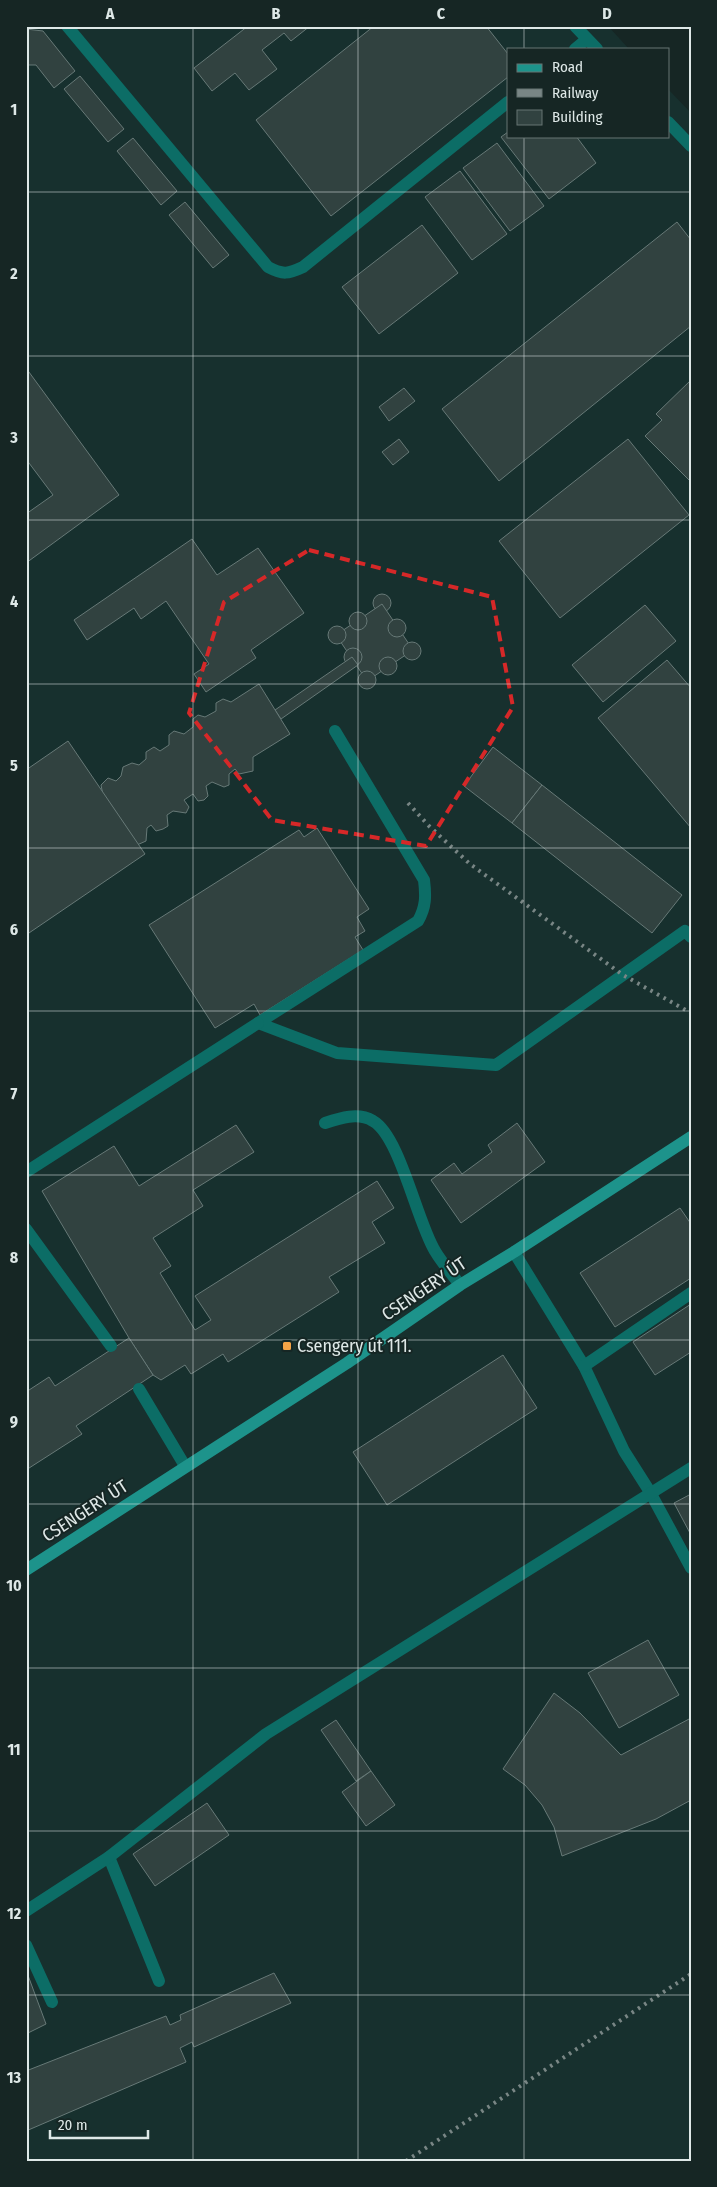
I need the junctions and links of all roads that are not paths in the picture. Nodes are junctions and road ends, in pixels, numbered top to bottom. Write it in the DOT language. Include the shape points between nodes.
graph roads {
  1 [pos="67,26"];
  2 [pos="576,26"];
  3 [pos="588,39"];
  4 [pos="576,48"];
  5 [pos="596,48"];
  6 [pos="507,103"];
  7 [pos="670,124"];
  8 [pos="691,146"];
  9 [pos="335,731"];
  10 [pos="691,937"];
  11 [pos="258,1023"];
  12 [pos="325,1123"];
  13 [pos="691,1137"];
  14 [pos="26,1172"];
  15 [pos="26,1229"];
  16 [pos="514,1252"];
  17 [pos="460,1285"];
  18 [pos="691,1293"];
  19 [pos="110,1346"];
  20 [pos="584,1366"];
  21 [pos="140,1389"];
  22 [pos="185,1466"];
  23 [pos="691,1468"];
  24 [pos="650,1492"];
  25 [pos="691,1568"];
  26 [pos="26,1570"];
  27 [pos="109,1857"];
  28 [pos="26,1910"];
  29 [pos="26,1945"];
  30 [pos="159,1981"];
  31 [pos="52,2002"];
  1 -- 6 [label="street" via="268,267 280,273 304,267"];
  2 -- 3 [label="street"];
  3 -- 4 [label="street"];
  3 -- 5 [label="street"];
  7 -- 8 [label="street"];
  9 -- 11 [label="street" via="424,880 424,910 418,921"];
  10 -- 11 [label="street" via="685,931 496,1065 337,1053"];
  11 -- 14 [label="street"];
  12 -- 17 [label="street" via="345,1116 361,1118 373,1121 389,1136 434,1251"];
  13 -- 16 [label="main road, CSENGERY ÚT"];
  15 -- 19 [label="street"];
  16 -- 17 [label="main road, CSENGERY ÚT"];
  16 -- 20 [label="street"];
  17 -- 22 [label="main road, CSENGERY ÚT"];
  18 -- 20 [label="street"];
  20 -- 24 [label="street" via="624,1451"];
  21 -- 22 [label="street"];
  22 -- 26 [label="main road, CSENGERY ÚT"];
  23 -- 24 [label="street"];
  24 -- 25 [label="street"];
  24 -- 27 [label="street" via="266,1734"];
  27 -- 28 [label="street"];
  27 -- 30 [label="street"];
  29 -- 31 [label="street"];
}
